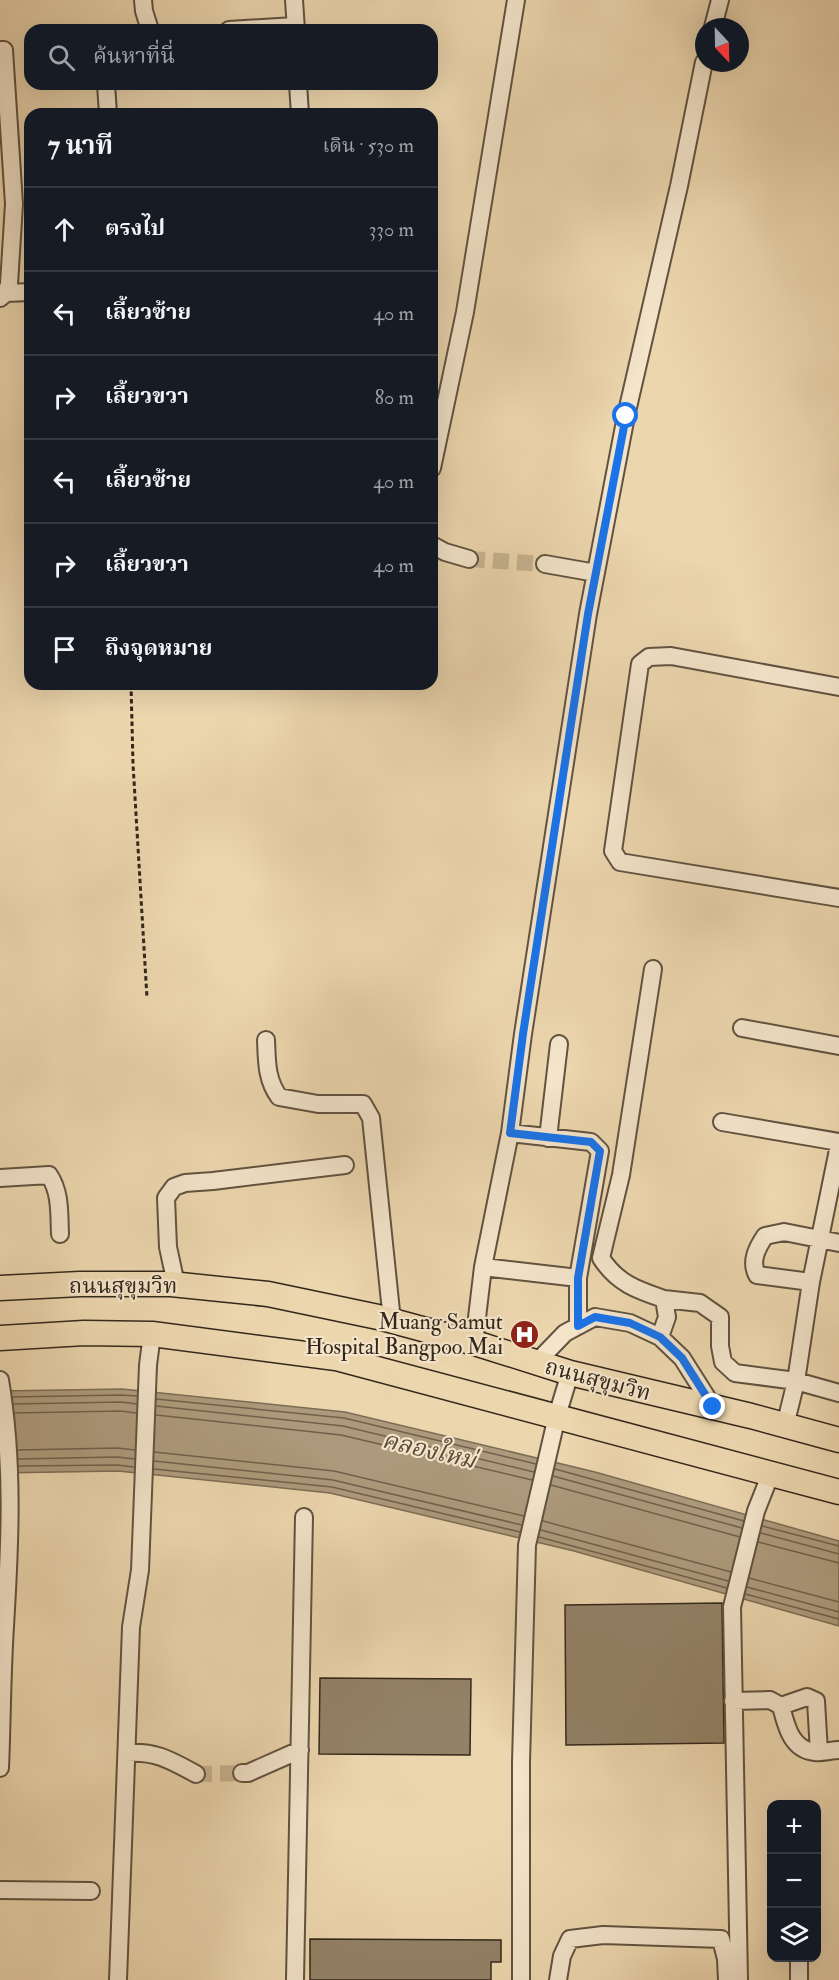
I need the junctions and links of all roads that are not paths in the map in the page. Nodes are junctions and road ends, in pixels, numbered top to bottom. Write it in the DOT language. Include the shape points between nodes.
graph roads {
  1 [pos="143,0"];
  2 [pos="294,0"];
  3 [pos="516,0"];
  4 [pos="720,0"];
  5 [pos="715,18"];
  6 [pos="148,24"];
  7 [pos="295,24"];
  8 [pos="0,50"];
  9 [pos="702,72"];
  10 [pos="106,90"];
  11 [pos="298,90"];
  12 [pos="107,108"];
  13 [pos="300,108"];
  14 [pos="6,176"];
  15 [pos="24,293"];
  16 [pos="3,296"];
  17 [pos="438,427"];
  18 [pos="438,548"];
  19 [pos="469,559"];
  20 [pos="545,564"];
  21 [pos="596,573"];
  22 [pos="839,687"];
  23 [pos="839,898"];
  24 [pos="653,969"];
  25 [pos="742,1028"];
  26 [pos="266,1040"];
  27 [pos="559,1044"];
  28 [pos="839,1046"];
  29 [pos="722,1122"];
  30 [pos="510,1133"];
  31 [pos="548,1138"];
  32 [pos="839,1144"];
  33 [pos="345,1165"];
  34 [pos="0,1178"];
  35 [pos="60,1234"];
  36 [pos="819,1239"];
  37 [pos="839,1243"];
  38 [pos="483,1268"];
  39 [pos="578,1278"];
  40 [pos="811,1282"];
  41 [pos="176,1284"];
  42 [pos="0,1288"];
  43 [pos="664,1299"];
  44 [pos="392,1321"];
  45 [pos="578,1326"];
  46 [pos="152,1334"];
  47 [pos="660,1337"];
  48 [pos="0,1338"];
  49 [pos="474,1343"];
  50 [pos="536,1363"];
  51 [pos="570,1373"];
  52 [pos="796,1381"];
  53 [pos="0,1382"];
  54 [pos="839,1393"];
  55 [pos="713,1407"];
  56 [pos="557,1416"];
  57 [pos="786,1426"];
  58 [pos="839,1440"];
  59 [pos="771,1473"];
  60 [pos="839,1492"];
  61 [pos="304,1517"];
  62 [pos="5,1544"];
  63 [pos="2,1628"];
  64 [pos="733,1701"];
  65 [pos="781,1706"];
  66 [pos="300,1750"];
  67 [pos="839,1750"];
  68 [pos="819,1752"];
  69 [pos="127,1753"];
  70 [pos="0,1768"];
  71 [pos="243,1773"];
  72 [pos="196,1774"];
  73 [pos="0,1890"];
  74 [pos="91,1891"];
  75 [pos="799,1962"];
  76 [pos="118,1980"];
  77 [pos="295,1980"];
  78 [pos="521,1980"];
  79 [pos="558,1980"];
  80 [pos="727,1980"];
  81 [pos="739,1980"];
  82 [pos="799,1980"];
  1 -- 6 [label="street"];
  2 -- 7 [label="street"];
  3 -- 17 [label="street" via="465,312"];
  4 -- 5 [label="street"];
  8 -- 14 [label="street" via="4,50"];
  9 -- 21 [label="street" via="626,416"];
  10 -- 12 [label="street"];
  11 -- 13 [label="street"];
  14 -- 16 [label="street" via="14,204"];
  15 -- 16 [label="street"];
  18 -- 19 [label="street"];
  20 -- 21 [label="street"];
  21 -- 30 [label="street"];
  22 -- 23 [label="street" via="671,656 649,657 640,664 613,851 620,862"];
  24 -- 43 [label="street" via="621,1175 601,1258 610,1272 628,1285"];
  25 -- 28 [label="street"];
  26 -- 44 [label="street" via="267,1069 271,1086 279,1097 318,1104 363,1104 371,1118"];
  27 -- 31 [label="street"];
  29 -- 32 [label="street"];
  30 -- 31 [label="street"];
  30 -- 38 [label="street"];
  31 -- 39 [label="street" via="591,1142 600,1151"];
  32 -- 36 [label="street"];
  33 -- 41 [label="street" via="174,1187 166,1198 168,1247"];
  34 -- 35 [label="street" via="49,1175 58,1199"];
  36 -- 37 [label="street"];
  36 -- 40 [label="street"];
  36 -- 40 [label="street" via="784,1232 765,1236 757,1248 753,1267 757,1275"];
  38 -- 39 [label="street"];
  38 -- 49 [label="street"];
  39 -- 45 [label="street"];
  40 -- 52 [label="street"];
  41 -- 42 [label="highway, ถนนสุขุมวิท"];
  41 -- 44 [label="highway, ถนนสุขุมวิท" via="268,1294"];
  43 -- 47 [label="street" via="667,1317"];
  43 -- 52 [label="street" via="700,1303 720,1317 723,1362 735,1373"];
  44 -- 49 [label="highway, ถนนสุขุมวิท"];
  45 -- 47 [label="street" via="595,1317 630,1323"];
  45 -- 50 [label="street" via="565,1333"];
  46 -- 48 [label="highway, ถนนสุขุมวิท"];
  46 -- 56 [label="highway, ถนนสุขุมวิท" via="336,1358"];
  46 -- 69 [label="street" via="141,1570 131,1627"];
  47 -- 55 [label="street" via="682,1358"];
  49 -- 50 [label="highway, ถนนสุขุมวิท"];
  50 -- 51 [label="highway, ถนนสุขุมวิท"];
  51 -- 55 [label="highway, ถนนสุขุมวิท"];
  51 -- 56 [label="street"];
  52 -- 54 [label="street"];
  52 -- 57 [label="street"];
  53 -- 62 [label="street" via="11,1485"];
  55 -- 57 [label="highway, ถนนสุขุมวิท"];
  56 -- 59 [label="highway, ถนนสุขุมวิท"];
  56 -- 78 [label="street" via="527,1545 521,1762"];
  57 -- 58 [label="highway, ถนนสุขุมวิท"];
  59 -- 60 [label="highway, ถนนสุขุมวิท"];
  59 -- 64 [label="street" via="756,1511 732,1607"];
  61 -- 66 [label="street"];
  62 -- 63 [label="street"];
  63 -- 70 [label="street"];
  64 -- 65 [label="street" via="770,1700"];
  64 -- 81 [label="street"];
  65 -- 68 [label="street" via="788,1734 797,1744"];
  65 -- 68 [label="street" via="807,1697 816,1701"];
  66 -- 71 [label="street"];
  66 -- 77 [label="street"];
  67 -- 68 [label="street"];
  69 -- 72 [label="street" via="159,1755"];
  69 -- 76 [label="street"];
  73 -- 74 [label="street"];
  75 -- 82 [label="street"];
  79 -- 80 [label="street" via="570,1939 603,1935 722,1938"];
}
